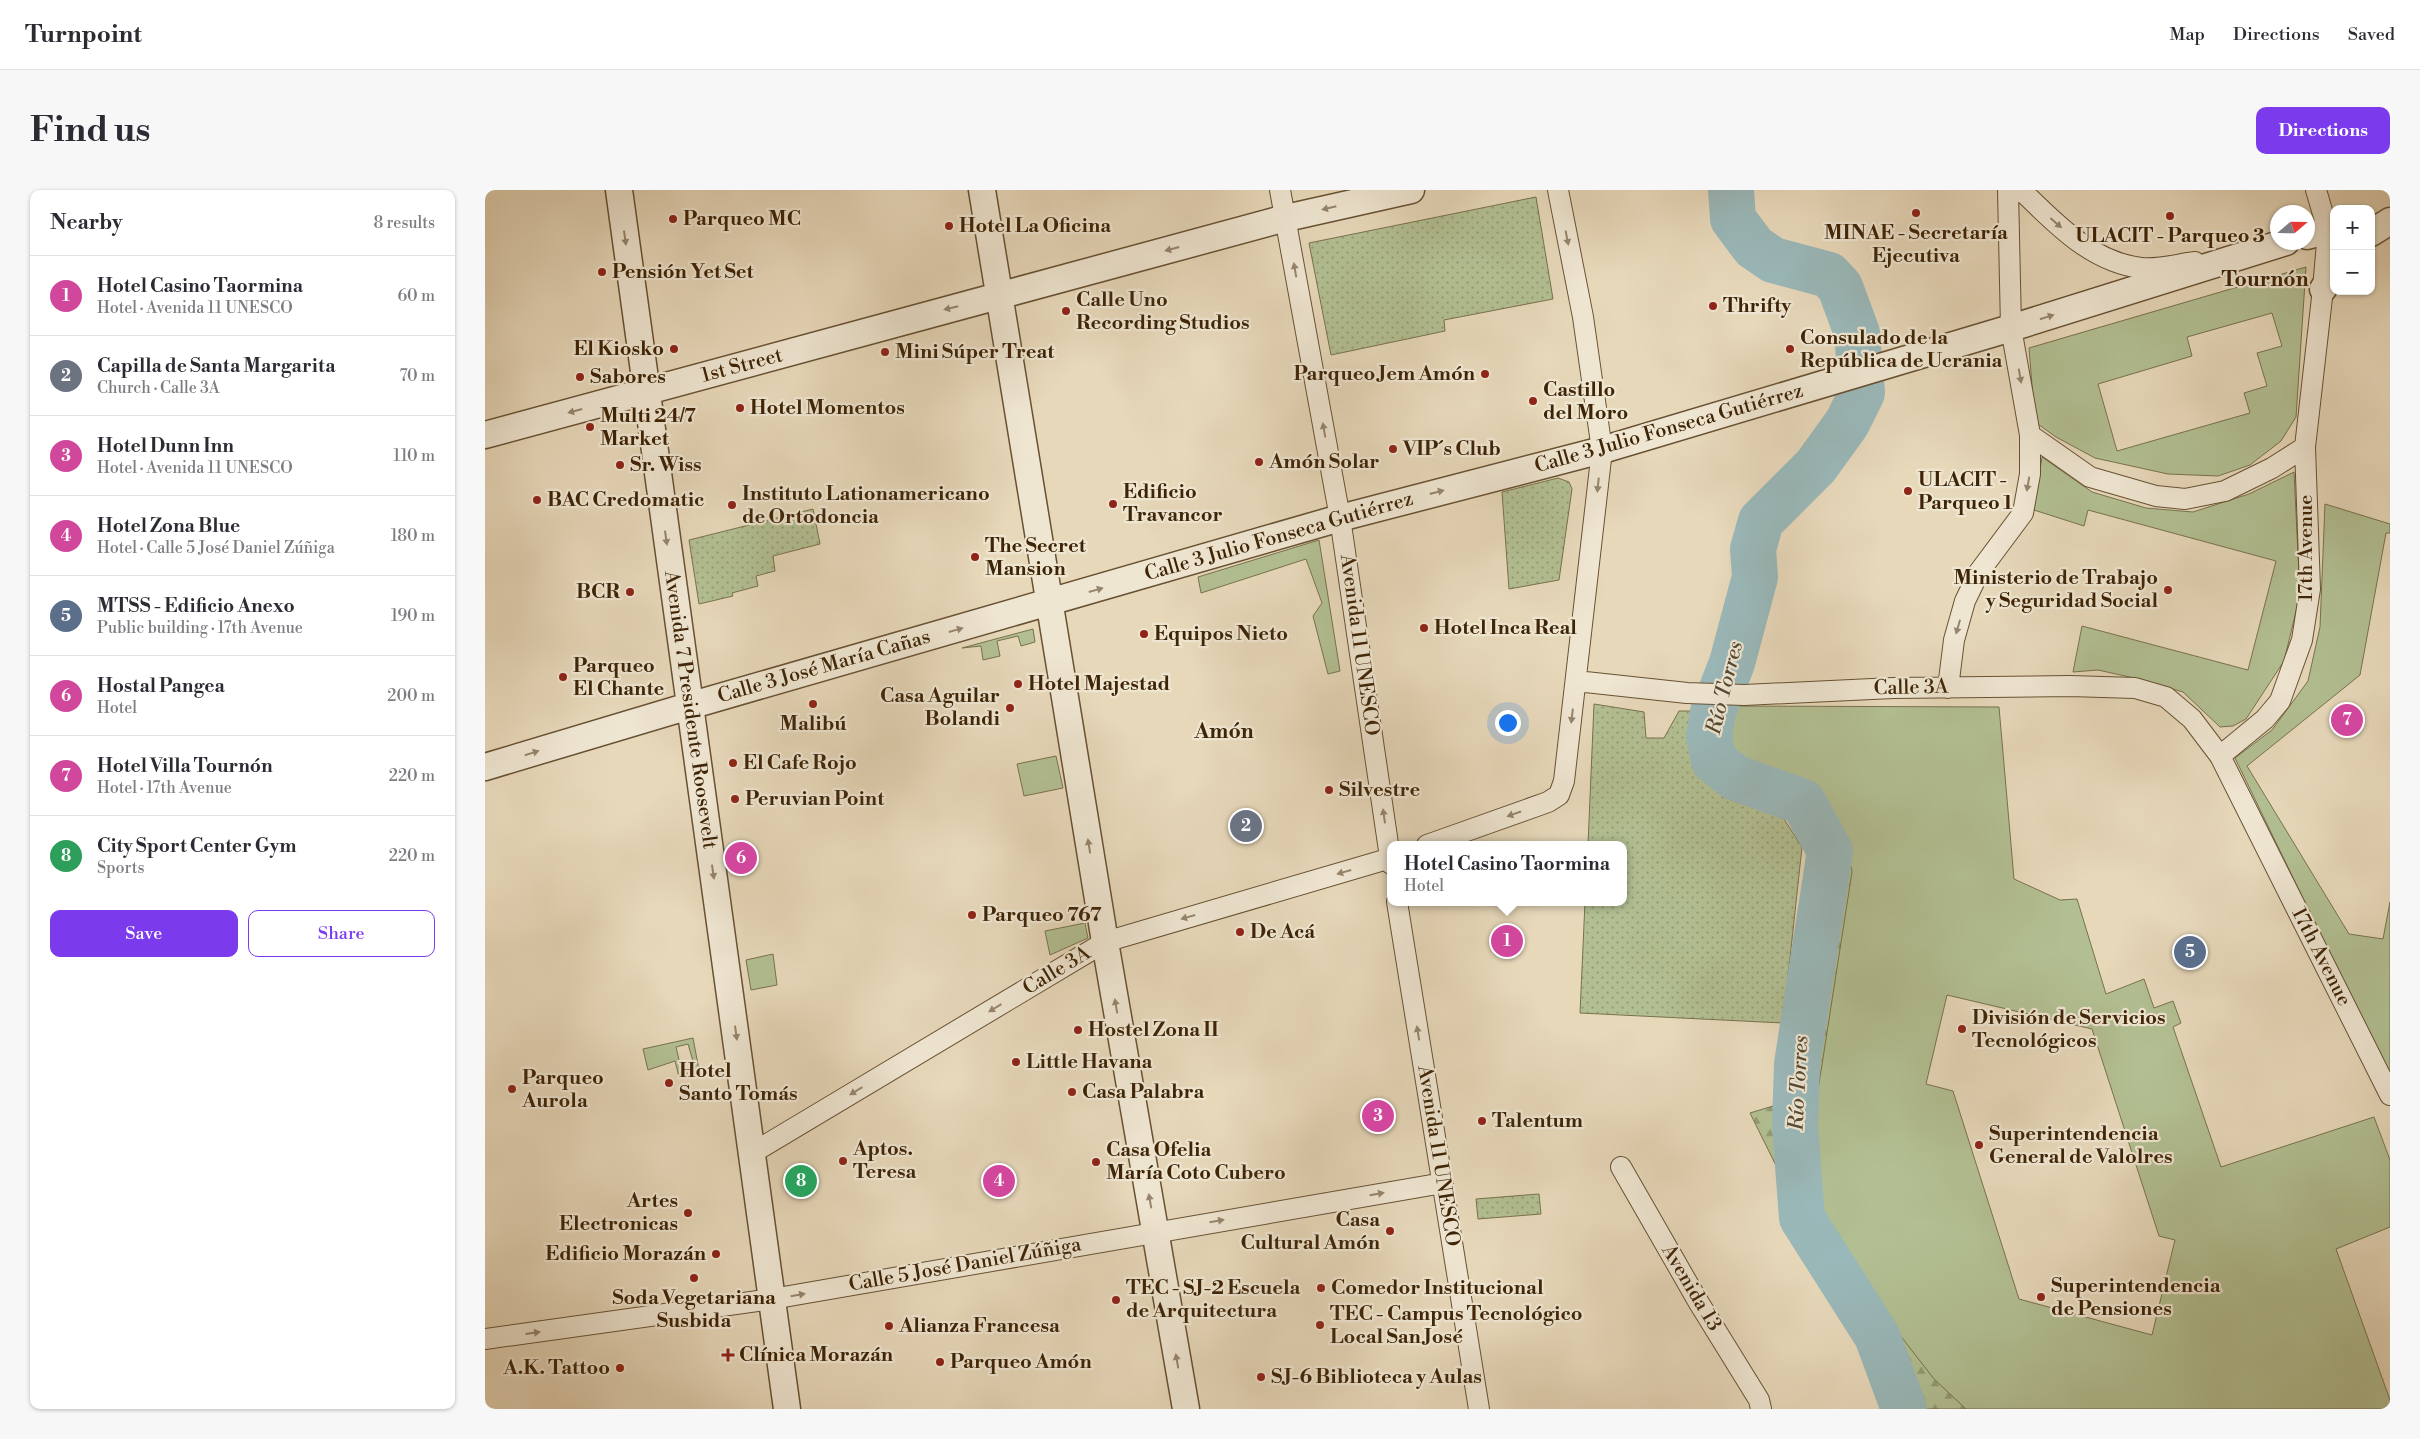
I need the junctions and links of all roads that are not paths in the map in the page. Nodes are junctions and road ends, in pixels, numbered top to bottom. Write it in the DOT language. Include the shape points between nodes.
graph roads {
  1 [pos="619,190"];
  2 [pos="982,190"];
  3 [pos="1280,190"];
  4 [pos="1411,190"];
  5 [pos="1558,190"];
  6 [pos="2008,190"];
  7 [pos="2021,190"];
  8 [pos="2316,190"];
  9 [pos="2390,217"];
  10 [pos="1286,218"];
  11 [pos="2375,220"];
  12 [pos="2390,221"];
  13 [pos="2375,230"];
  14 [pos="2323,232"];
  15 [pos="2270,247"];
  16 [pos="2230,259"];
  17 [pos="2329,281"];
  18 [pos="999,297"];
  19 [pos="2011,328"];
  20 [pos="646,392"];
  21 [pos="485,435"];
  22 [pos="2030,435"];
  23 [pos="2305,447"];
  24 [pos="1602,450"];
  25 [pos="1340,518"];
  26 [pos="1049,603"];
  27 [pos="1576,681"];
  28 [pos="1948,688"];
  29 [pos="689,706"];
  30 [pos="2219,756"];
  31 [pos="485,768"];
  32 [pos="1387,841"];
  33 [pos="1438,841"];
  34 [pos="1387,861"];
  35 [pos="1398,906"];
  36 [pos="1105,942"];
  37 [pos="2390,1095"];
  38 [pos="753,1152"];
  39 [pos="1621,1168"];
  40 [pos="1443,1183"];
  41 [pos="1155,1232"];
  42 [pos="772,1299"];
  43 [pos="485,1340"];
  44 [pos="787,1409"];
  45 [pos="1185,1409"];
  46 [pos="1479,1409"];
  47 [pos="1761,1409"];
  1 -- 20 [label="street, Avenida 7 Presidente Roosevelt, one-way"];
  2 -- 18 [label="street"];
  3 -- 10 [label="street, Avenida 11 UNESCO"];
  4 -- 10 [label="street, 1st Street, one-way"];
  5 -- 24 [label="street, one-way" via="1583,317"];
  6 -- 19 [label="street"];
  7 -- 16 [label="street, one-way" via="2097,255 2142,268"];
  8 -- 14 [label="street, 17th Avenue"];
  9 -- 11 [label="street"];
  10 -- 18 [label="street, 1st Street, one-way"];
  25 -- 10 [label="street, Avenida 11 UNESCO, one-way"];
  12 -- 13 [label="street"];
  14 -- 17 [label="street, 17th Avenue"];
  15 -- 16 [label="street, Calle 3 Julio Fonseca Gutiérrez"];
  19 -- 16 [label="street, Calle 3 Julio Fonseca Gutiérrez, one-way"];
  17 -- 23 [label="street, 17th Avenue"];
  18 -- 20 [label="street, 1st Street, one-way" via="937,311"];
  18 -- 26 [label="street"];
  19 -- 22 [label="street, one-way"];
  19 -- 24 [label="street, Calle 3 Julio Fonseca Gutiérrez"];
  20 -- 21 [label="street, 1st Street, one-way"];
  20 -- 29 [label="street, Avenida 7 Presidente Roosevelt, one-way"];
  22 -- 23 [label="street" via="2090,477 2156,496 2185,499 2225,491"];
  22 -- 28 [label="street, one-way" via="2030,474 2023,513 1979,572 1965,601 1954,640"];
  23 -- 30 [label="street, 17th Avenue" via="2310,589 2301,640 2279,701 2265,719"];
  25 -- 24 [label="street, Calle 3 Julio Fonseca Gutiérrez, one-way"];
  24 -- 27 [label="street, one-way"];
  26 -- 25 [label="street, Calle 3 Julio Fonseca Gutiérrez, one-way"];
  32 -- 25 [label="street, Avenida 11 UNESCO, one-way"];
  29 -- 26 [label="street, Calle 3 José María Cañas, one-way"];
  36 -- 26 [label="street, one-way"];
  27 -- 28 [label="street, Calle 3A" via="1687,693 1744,695"];
  27 -- 33 [label="street, one-way" via="1559,795 1548,802"];
  28 -- 30 [label="street, Calle 3A" via="2135,688 2167,697 2192,719"];
  31 -- 29 [label="street, Calle 3 José María Cañas, one-way"];
  29 -- 38 [label="street, Avenida 7 Presidente Roosevelt, one-way"];
  30 -- 37 [label="street, 17th Avenue"];
  34 -- 36 [label="street, Calle 3A, one-way"];
  40 -- 35 [label="street, Avenida 11 UNESCO, one-way"];
  36 -- 38 [label="street, Calle 3A, one-way"];
  41 -- 36 [label="street, one-way"];
  38 -- 42 [label="street, Avenida 7 Presidente Roosevelt"];
  39 -- 47 [label="street, Avenida 13" via="1759,1400"];
  41 -- 40 [label="street, Calle 5 José Daniel Zúñiga, one-way"];
  40 -- 46 [label="street, Avenida 11 UNESCO"];
  42 -- 41 [label="street, Calle 5 José Daniel Zúñiga, one-way"];
  45 -- 41 [label="street, one-way"];
  43 -- 42 [label="street, Calle 5 José Daniel Zúñiga, one-way"];
  42 -- 44 [label="street, Avenida 7 Presidente Roosevelt"];
}
